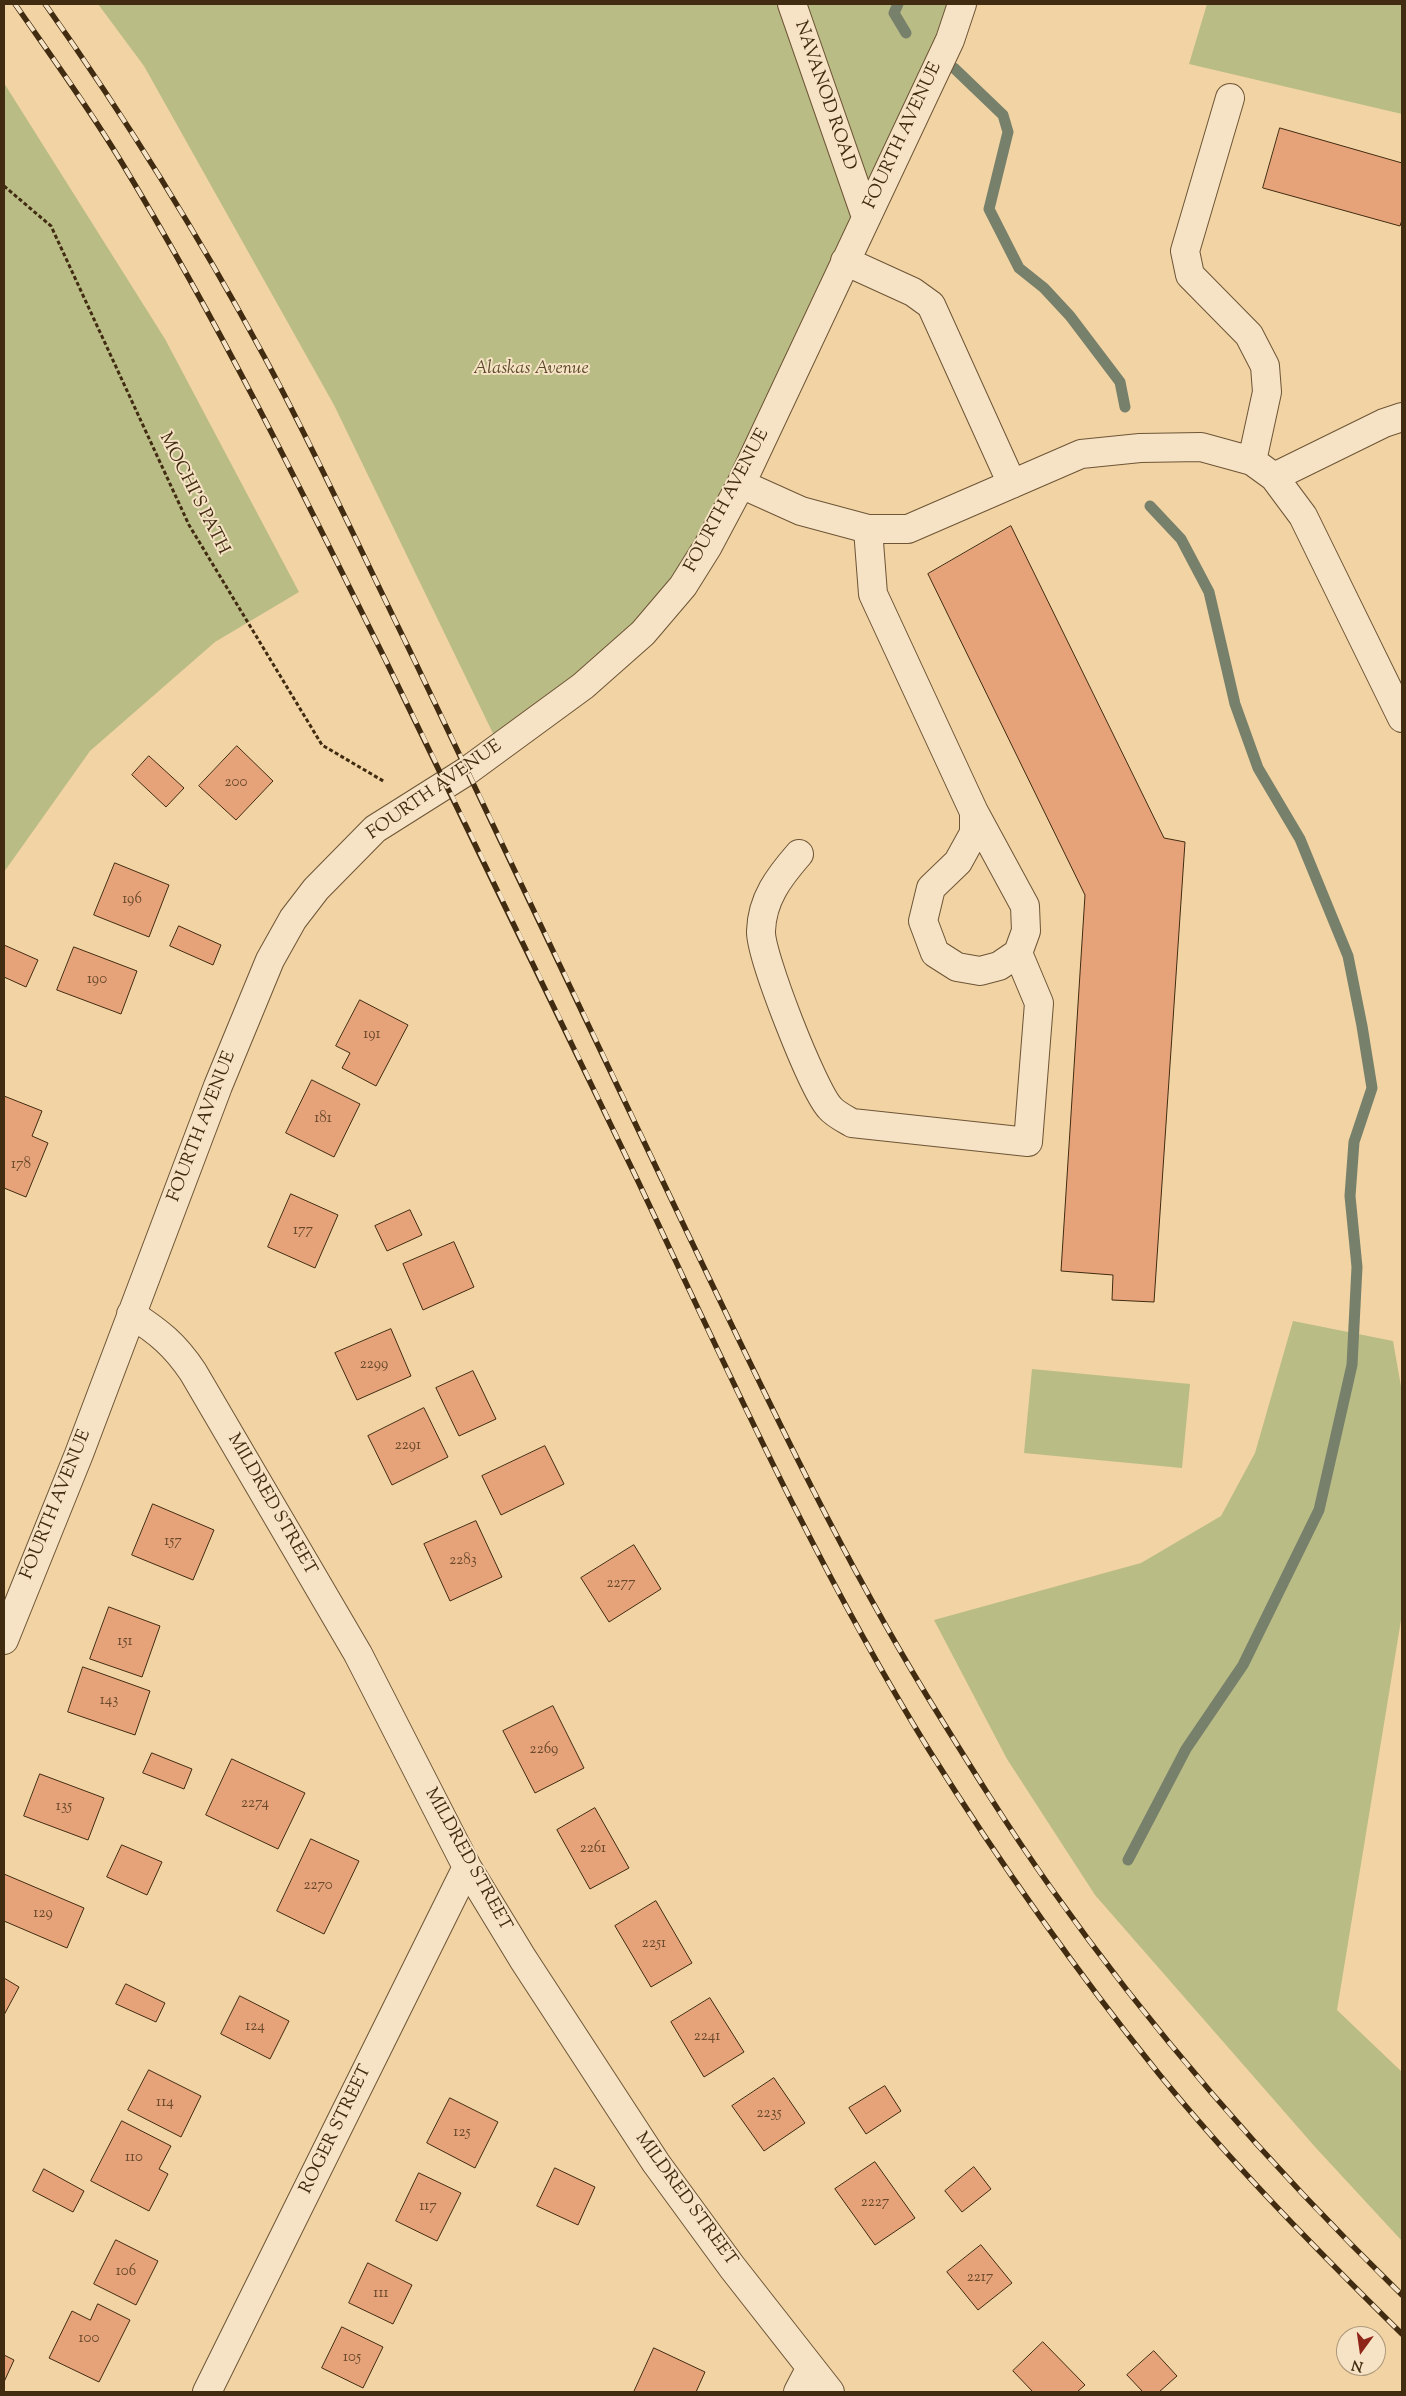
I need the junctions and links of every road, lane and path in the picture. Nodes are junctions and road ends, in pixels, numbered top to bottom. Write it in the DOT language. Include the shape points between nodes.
graph roads {
  1 [pos="792,4"];
  2 [pos="962,4"];
  3 [pos="1230,98"];
  4 [pos="4,186"];
  5 [pos="866,217"];
  6 [pos="845,261"];
  7 [pos="1402,416"];
  8 [pos="1252,462"];
  9 [pos="1274,478"];
  10 [pos="741,484"];
  11 [pos="1012,484"];
  12 [pos="868,529"];
  13 [pos="1402,718"];
  14 [pos="418,801"];
  15 [pos="974,812"];
  16 [pos="799,854"];
  17 [pos="1018,953"];
  18 [pos="131,1314"];
  19 [pos="4,1640"];
  20 [pos="467,1867"];
  21 [pos="804,2381"];
  22 [pos="207,2392"];
  23 [pos="830,2392"];
  1 -- 5 [label="street, NAVANOD ROAD"];
  2 -- 5 [label="street, FOURTH AVENUE" via="950,40"];
  3 -- 8 [label="street" via="1185,251 1190,274 1249,335 1264,366 1268,392"];
  4 -- 14 [label="path, MOCHI'S PATH" via="51,226 189,525 322,745"];
  5 -- 6 [label="street, FOURTH AVENUE"];
  6 -- 10 [label="street, FOURTH AVENUE"];
  6 -- 11 [label="street" via="913,292 931,305"];
  7 -- 9 [label="street"];
  8 -- 9 [label="street"];
  8 -- 11 [label="street" via="1201,448 1140,448 1081,454"];
  9 -- 13 [label="street" via="1303,516"];
  10 -- 12 [label="street" via="801,512"];
  10 -- 14 [label="street, FOURTH AVENUE" via="683,586 643,633 583,686 467,771"];
  11 -- 12 [label="street" via="908,529"];
  12 -- 15 [label="street" via="873,594"];
  14 -- 18 [label="street, FOURTH AVENUE" via="375,830 316,889 293,919 270,960"];
  15 -- 17 [label="street" via="1025,906 1026,931"];
  15 -- 17 [label="street" via="974,833 958,862 931,888 923,921 935,954 957,967 980,971 999,966"];
  16 -- 17 [label="street" via="776,881 766,902 761,932 769,969 818,1090 830,1109 852,1123 1028,1142 1039,1003"];
  18 -- 19 [label="street, FOURTH AVENUE"];
  18 -- 20 [label="street, MILDRED STREET" via="162,1334 178,1349 193,1372 358,1654"];
  20 -- 21 [label="street, MILDRED STREET" via="566,2026"];
  20 -- 22 [label="street, ROGER STREET"];
  21 -- 23 [label="street, MILDRED STREET"];
}
